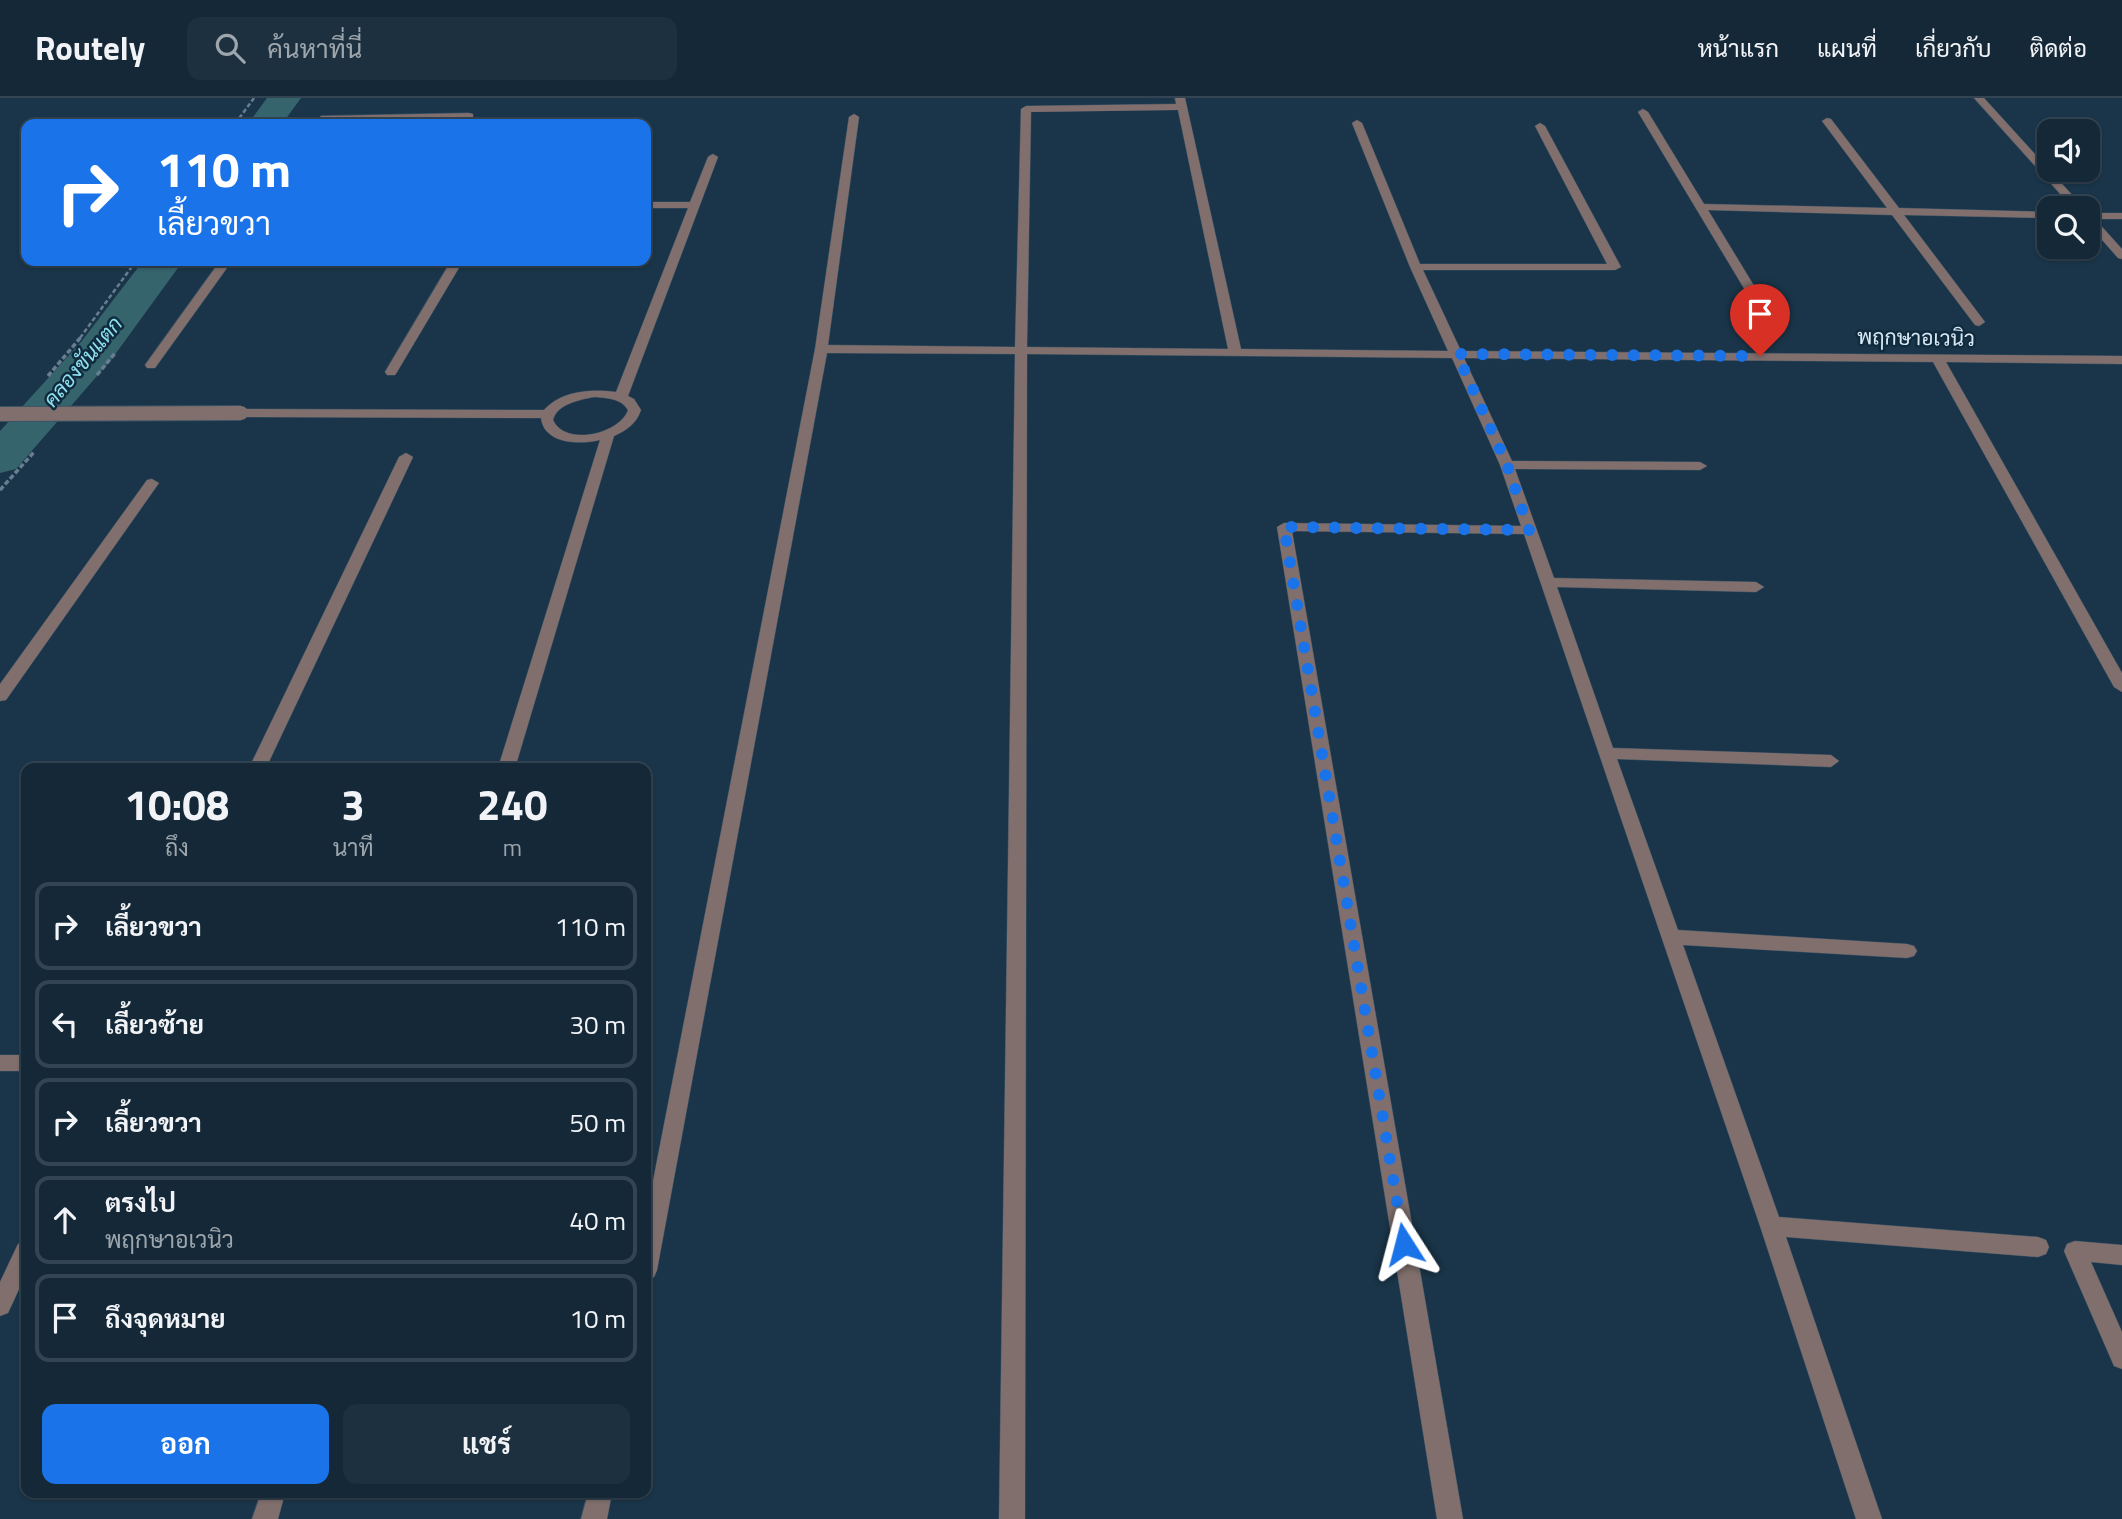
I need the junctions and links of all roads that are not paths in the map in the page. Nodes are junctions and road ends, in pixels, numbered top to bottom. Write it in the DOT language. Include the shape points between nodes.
graph roads {
  1 [pos="1979,98"];
  2 [pos="1181,103"];
  3 [pos="1643,112"];
  4 [pos="468,116"];
  5 [pos="855,117"];
  6 [pos="358,119"];
  7 [pos="1828,121"];
  8 [pos="1357,123"];
  9 [pos="1540,127"];
  10 [pos="713,157"];
  11 [pos="2068,196"];
  12 [pos="651,205"];
  13 [pos="694,205"];
  14 [pos="1700,207"];
  15 [pos="1896,211"];
  16 [pos="2037,215"];
  17 [pos="2122,216"];
  18 [pos="2100,217"];
  19 [pos="2100,231"];
  20 [pos="2122,256"];
  21 [pos="222,266"];
  22 [pos="454,266"];
  23 [pos="1416,267"];
  24 [pos="1767,317"];
  25 [pos="1979,322"];
  26 [pos="821,349"];
  27 [pos="1021,351"];
  28 [pos="1235,352"];
  29 [pos="1457,354"];
  30 [pos="1937,358"];
  31 [pos="2122,360"];
  32 [pos="151,365"];
  33 [pos="391,372"];
  34 [pos="621,397"];
  35 [pos="0,414"];
  36 [pos="548,414"];
  37 [pos="608,435"];
  38 [pos="406,457"];
  39 [pos="1507,465"];
  40 [pos="1700,466"];
  41 [pos="152,483"];
  42 [pos="1529,530"];
  43 [pos="1547,582"];
  44 [pos="1756,587"];
  45 [pos="2122,687"];
  46 [pos="0,696"];
  47 [pos="1607,753"];
  48 [pos="1831,761"];
  49 [pos="259,763"];
  50 [pos="508,763"];
  51 [pos="1671,937"];
  52 [pos="1907,950"];
  53 [pos="0,1063"];
  54 [pos="21,1063"];
  55 [pos="1770,1226"];
  56 [pos="651,1246"];
  57 [pos="2038,1247"];
  58 [pos="2122,1255"];
  59 [pos="21,1262"];
  60 [pos="0,1306"];
  61 [pos="2122,1359"];
  62 [pos="271,1498"];
  63 [pos="599,1498"];
  64 [pos="265,1519"];
  65 [pos="594,1519"];
  66 [pos="1012,1519"];
  67 [pos="1450,1519"];
  68 [pos="1869,1519"];
  1 -- 11 [label="street"];
  2 -- 27 [label="street" via="1026,109"];
  2 -- 28 [label="street"];
  3 -- 14 [label="street"];
  4 -- 6 [label="street"];
  5 -- 26 [label="street"];
  7 -- 15 [label="street"];
  8 -- 23 [label="street"];
  9 -- 23 [label="street" via="1615,267"];
  10 -- 13 [label="street"];
  12 -- 13 [label="street"];
  13 -- 34 [label="street"];
  14 -- 15 [label="street"];
  14 -- 24 [label="street"];
  15 -- 16 [label="street"];
  15 -- 25 [label="street"];
  17 -- 18 [label="street"];
  19 -- 20 [label="street"];
  21 -- 32 [label="street"];
  22 -- 33 [label="street"];
  23 -- 29 [label="street"];
  26 -- 27 [label="street, พฤกษาอเวนิว"];
  26 -- 56 [label="street"];
  27 -- 28 [label="street, พฤกษาอเวนิว"];
  27 -- 66 [label="street"];
  28 -- 29 [label="street, พฤกษาอเวนิว"];
  29 -- 30 [label="street, พฤกษาอเวนิว"];
  29 -- 39 [label="street"];
  30 -- 31 [label="street, พฤกษาอเวนิว"];
  30 -- 45 [label="street"];
  34 -- 36 [label="street" via="579,396"];
  34 -- 37 [label="street" via="634,408 634,416"];
  35 -- 36 [label="street, bridge"];
  36 -- 37 [label="street" via="547,421 556,433 580,438"];
  37 -- 50 [label="street"];
  38 -- 49 [label="street"];
  39 -- 40 [label="street"];
  39 -- 42 [label="street"];
  41 -- 46 [label="street"];
  42 -- 43 [label="street"];
  42 -- 67 [label="street" via="1284,527"];
  43 -- 44 [label="street"];
  43 -- 47 [label="street"];
  47 -- 48 [label="street"];
  47 -- 51 [label="street"];
  51 -- 52 [label="street"];
  51 -- 55 [label="street"];
  53 -- 54 [label="street"];
  55 -- 57 [label="street"];
  55 -- 68 [label="street"];
  58 -- 61 [label="street" via="2075,1251"];
  59 -- 60 [label="street"];
  62 -- 64 [label="street"];
  63 -- 65 [label="street"];
}
